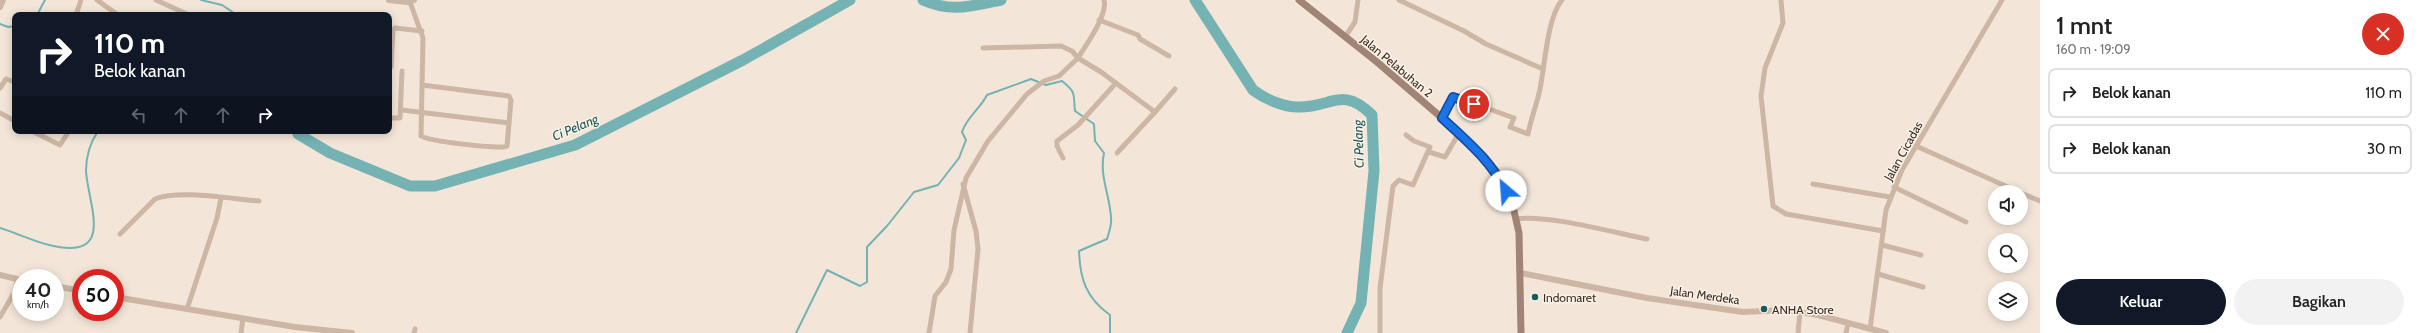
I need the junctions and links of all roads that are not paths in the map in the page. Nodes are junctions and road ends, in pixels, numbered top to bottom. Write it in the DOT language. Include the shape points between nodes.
graph roads {
  1 [pos="3,0"];
  2 [pos="81,0"];
  3 [pos="97,0"];
  4 [pos="156,0"];
  5 [pos="389,0"];
  6 [pos="1299,0"];
  7 [pos="1358,0"];
  8 [pos="1400,0"];
  9 [pos="1562,0"];
  10 [pos="1781,0"];
  11 [pos="2002,0"];
  12 [pos="412,1"];
  13 [pos="1105,2"];
  14 [pos="0,7"];
  15 [pos="77,12"];
  16 [pos="114,12"];
  17 [pos="177,12"];
  18 [pos="1099,20"];
  19 [pos="422,30"];
  20 [pos="1345,37"];
  21 [pos="392,48"];
  22 [pos="983,48"];
  23 [pos="1169,56"];
  24 [pos="1078,58"];
  25 [pos="1544,69"];
  26 [pos="402,71"];
  27 [pos="12,81"];
  28 [pos="1116,83"];
  29 [pos="422,85"];
  30 [pos="0,88"];
  31 [pos="1175,89"];
  32 [pos="402,110"];
  33 [pos="421,111"];
  34 [pos="1155,112"];
  35 [pos="0,113"];
  36 [pos="392,118"];
  37 [pos="1442,118"];
  38 [pos="12,119"];
  39 [pos="509,123"];
  40 [pos="1459,133"];
  41 [pos="38,134"];
  42 [pos="67,134"];
  43 [pos="1406,135"];
  44 [pos="1916,146"];
  45 [pos="1429,152"];
  46 [pos="1117,153"];
  47 [pos="1063,158"];
  48 [pos="963,184"];
  49 [pos="1813,184"];
  50 [pos="2004,185"];
  51 [pos="1894,187"];
  52 [pos="2028,195"];
  53 [pos="1890,197"];
  54 [pos="221,198"];
  55 [pos="2040,200"];
  56 [pos="259,201"];
  57 [pos="1517,219"];
  58 [pos="1966,222"];
  59 [pos="1883,231"];
  60 [pos="120,234"];
  61 [pos="1647,239"];
  62 [pos="1882,245"];
  63 [pos="1921,254"];
  64 [pos="1521,274"];
  65 [pos="1878,274"];
  66 [pos="0,275"];
  67 [pos="12,278"];
  68 [pos="1923,287"];
  69 [pos="12,296"];
  70 [pos="124,298"];
  71 [pos="187,309"];
  72 [pos="1800,312"];
  73 [pos="0,317"];
  74 [pos="243,318"];
  75 [pos="1848,323"];
  76 [pos="1870,329"];
  77 [pos="241,333"];
  78 [pos="352,333"];
  79 [pos="929,333"];
  80 [pos="970,333"];
  81 [pos="1380,333"];
  82 [pos="1521,333"];
  83 [pos="1800,333"];
  84 [pos="1846,333"];
  85 [pos="1886,333"];
  1 -- 14 [label="street"];
  2 -- 15 [label="street"];
  3 -- 16 [label="street"];
  4 -- 17 [label="street"];
  5 -- 12 [label="street"];
  6 -- 20 [label="main road, Jalan Pelabuhan 2"];
  7 -- 20 [label="street" via="1355,22"];
  8 -- 25 [label="street" via="1486,44"];
  9 -- 25 [label="street" via="1553,15"];
  10 -- 59 [label="street" via="1783,23 1765,68 1761,96 1773,206 1786,214"];
  11 -- 44 [label="street, Jalan Cicadas"];
  12 -- 19 [label="street"];
  13 -- 18 [label="street"];
  18 -- 23 [label="street" via="1138,35 1140,39"];
  18 -- 24 [label="street" via="1093,35"];
  19 -- 21 [label="street" via="396,28 393,30"];
  19 -- 29 [label="street"];
  20 -- 37 [label="main road, Jalan Pelabuhan 2"];
  22 -- 24 [label="street" via="1061,46 1072,51"];
  24 -- 28 [label="street"];
  24 -- 48 [label="street" via="1059,76 1044,81 1028,94 988,141"];
  25 -- 37 [label="street" via="1528,134 1510,127 1514,118 1456,97 1451,99"];
  26 -- 32 [label="street"];
  27 -- 30 [label="street" via="6,79"];
  28 -- 34 [label="street"];
  28 -- 47 [label="street" via="1078,125 1058,141 1057,146"];
  29 -- 33 [label="street"];
  29 -- 39 [label="street" via="509,96"];
  31 -- 34 [label="street"];
  32 -- 33 [label="street"];
  32 -- 36 [label="street" via="400,118"];
  33 -- 39 [label="street"];
  33 -- 39 [label="street" via="420,134 424,138 505,147"];
  34 -- 46 [label="street"];
  35 -- 38 [label="street"];
  37 -- 40 [label="main road, Jalan Pelabuhan 2"];
  40 -- 45 [label="street" via="1446,157"];
  40 -- 57 [label="main road, Jalan Pelabuhan 2" via="1484,156 1496,172 1512,202"];
  41 -- 42 [label="street" via="60,145"];
  43 -- 45 [label="street" via="1414,141 1430,146"];
  44 -- 50 [label="street"];
  44 -- 51 [label="street, Jalan Cicadas"];
  45 -- 81 [label="street" via="1413,185 1399,180 1393,186 1380,288"];
  48 -- 79 [label="street" via="954,230 951,269 946,282 934,296"];
  48 -- 80 [label="street" via="976,230 978,249"];
  49 -- 53 [label="street"];
  51 -- 53 [label="street, Jalan Cicadas"];
  51 -- 58 [label="street"];
  52 -- 55 [label="street"];
  53 -- 59 [label="street, Jalan Cicadas"];
  54 -- 56 [label="street"];
  54 -- 60 [label="street" via="161,196"];
  54 -- 71 [label="street" via="217,218"];
  57 -- 61 [label="street" via="1527,217"];
  57 -- 64 [label="main road, Jalan Pelabuhan 2"];
  59 -- 62 [label="street, Jalan Cicadas"];
  62 -- 63 [label="street"];
  62 -- 65 [label="street, Jalan Cicadas"];
  64 -- 72 [label="street, Jalan Merdeka" via="1647,298 1722,309"];
  64 -- 82 [label="main road, Jalan Pelabuhan 2"];
  65 -- 68 [label="street"];
  65 -- 76 [label="street, Jalan Cicadas"];
  66 -- 67 [label="street"];
  69 -- 73 [label="street"];
  70 -- 71 [label="street"];
  71 -- 74 [label="street"];
  72 -- 75 [label="street, Jalan Merdeka"];
  72 -- 83 [label="street"];
  74 -- 77 [label="street"];
  74 -- 78 [label="street"];
  75 -- 76 [label="street, Jalan Merdeka"];
  75 -- 84 [label="street"];
  76 -- 85 [label="street, Jalan Merdeka"];
}
